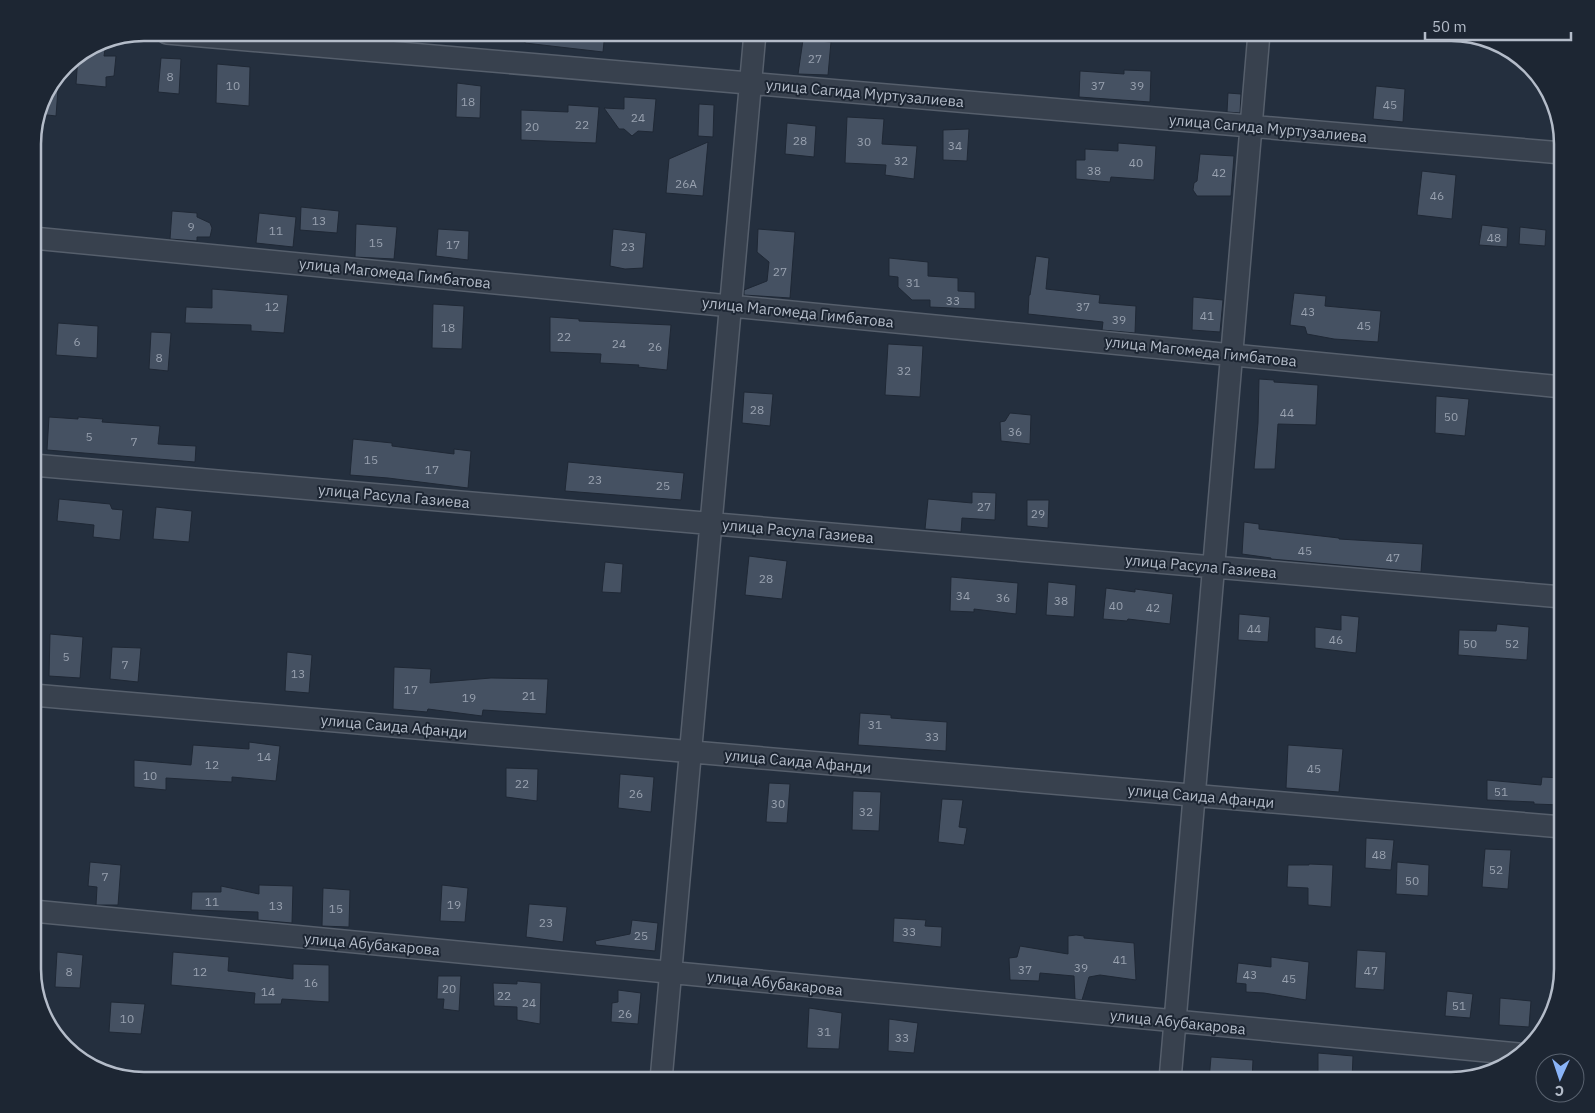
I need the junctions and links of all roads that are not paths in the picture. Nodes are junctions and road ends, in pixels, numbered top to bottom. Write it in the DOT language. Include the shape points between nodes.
graph roads {
  1 [pos="270,41"];
  2 [pos="754,41"];
  3 [pos="1258,41"];
  4 [pos="751,83"];
  5 [pos="1251,126"];
  6 [pos="1554,152"];
  7 [pos="41,239"];
  8 [pos="730,306"];
  9 [pos="1231,354"];
  10 [pos="1554,386"];
  11 [pos="41,466"];
  12 [pos="711,524"];
  13 [pos="1213,567"];
  14 [pos="1554,596"];
  15 [pos="41,696"];
  16 [pos="691,752"];
  17 [pos="1194,796"];
  18 [pos="1554,826"];
  19 [pos="41,912"];
  20 [pos="671,973"];
  21 [pos="1175,1021"];
  22 [pos="1509,1053"];
  23 [pos="662,1072"];
  24 [pos="1171,1072"];
  1 -- 4 [label="street, улица Сагида Муртузалиева"];
  2 -- 4 [label="street"];
  3 -- 5 [label="street"];
  4 -- 5 [label="street, улица Сагида Муртузалиева"];
  4 -- 8 [label="street"];
  5 -- 6 [label="street, улица Сагида Муртузалиева"];
  5 -- 9 [label="street"];
  7 -- 8 [label="street, улица Магомеда Гимбатова"];
  8 -- 9 [label="street, улица Магомеда Гимбатова"];
  8 -- 12 [label="street"];
  9 -- 10 [label="street, улица Магомеда Гимбатова"];
  9 -- 13 [label="street"];
  11 -- 12 [label="street, улица Расула Газиева"];
  12 -- 13 [label="street, улица Расула Газиева"];
  12 -- 16 [label="street"];
  13 -- 14 [label="street, улица Расула Газиева"];
  13 -- 17 [label="street"];
  15 -- 16 [label="street, улица Саида Афанди"];
  16 -- 17 [label="street, улица Саида Афанди"];
  16 -- 20 [label="street"];
  17 -- 18 [label="street, улица Саида Афанди"];
  17 -- 21 [label="street"];
  19 -- 20 [label="street, улица Абубакарова"];
  20 -- 21 [label="street, улица Абубакарова"];
  20 -- 23 [label="street"];
  21 -- 22 [label="street, улица Абубакарова"];
  21 -- 24 [label="street"];
}
